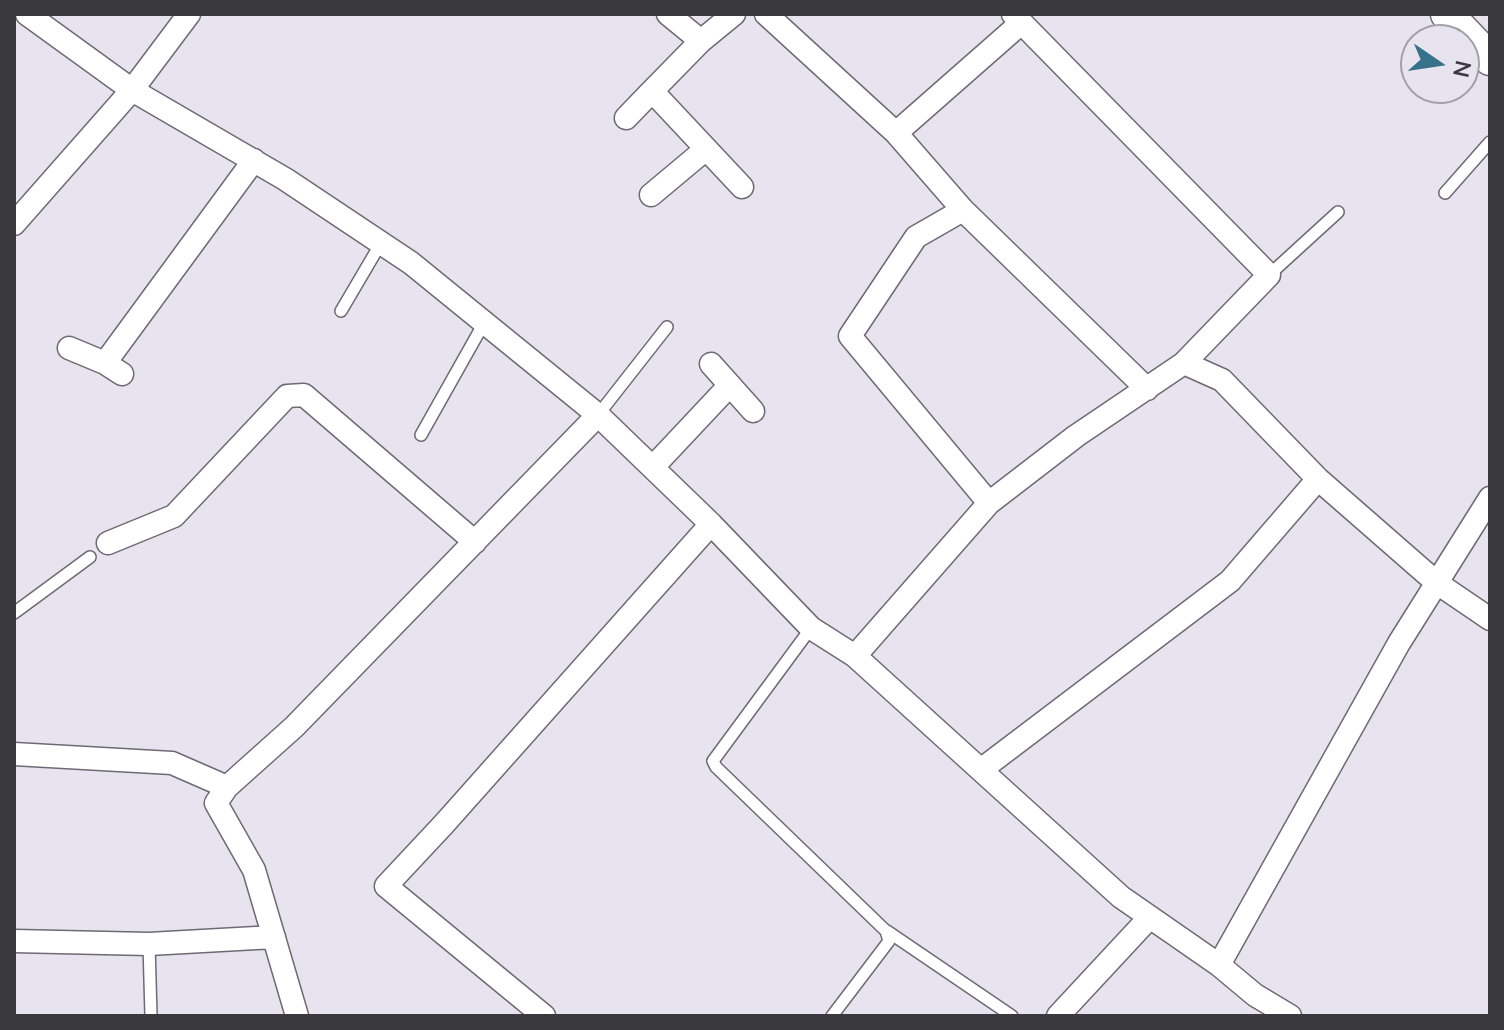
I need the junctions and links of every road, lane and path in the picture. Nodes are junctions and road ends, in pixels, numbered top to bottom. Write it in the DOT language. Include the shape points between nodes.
graph roads {
  1 [pos="27,14"];
  2 [pos="189,14"];
  3 [pos="668,14"];
  4 [pos="734,14"];
  5 [pos="766,14"];
  6 [pos="1447,14"];
  7 [pos="1017,19"];
  8 [pos="701,41"];
  9 [pos="1485,45"];
  10 [pos="132,90"];
  11 [pos="652,91"];
  12 [pos="626,118"];
  13 [pos="896,133"];
  14 [pos="1490,142"];
  15 [pos="706,149"];
  16 [pos="254,160"];
  17 [pos="742,187"];
  18 [pos="1445,193"];
  19 [pos="651,195"];
  20 [pos="963,210"];
  21 [pos="1338,212"];
  22 [pos="14,224"];
  23 [pos="381,243"];
  24 [pos="1269,275"];
  25 [pos="341,311"];
  26 [pos="484,323"];
  27 [pos="667,327"];
  28 [pos="69,348"];
  29 [pos="1184,363"];
  30 [pos="711,364"];
  31 [pos="730,385"];
  32 [pos="1147,389"];
  33 [pos="753,411"];
  34 [pos="598,415"];
  35 [pos="421,435"];
  36 [pos="653,467"];
  37 [pos="1318,479"];
  38 [pos="1490,498"];
  39 [pos="989,503"];
  40 [pos="711,524"];
  41 [pos="475,542"];
  42 [pos="108,543"];
  43 [pos="90,557"];
  44 [pos="1437,583"];
  45 [pos="14,613"];
  46 [pos="1490,619"];
  47 [pos="811,628"];
  48 [pos="855,656"];
  49 [pos="14,754"];
  50 [pos="982,769"];
  51 [pos="227,787"];
  52 [pos="1150,917"];
  53 [pos="886,931"];
  54 [pos="274,937"];
  55 [pos="14,941"];
  56 [pos="149,944"];
  57 [pos="1219,965"];
  58 [pos="151,1016"];
  59 [pos="297,1016"];
  60 [pos="544,1016"];
  61 [pos="832,1016"];
  62 [pos="1012,1016"];
  63 [pos="1058,1016"];
  64 [pos="1290,1016"];
  1 -- 10 [label="street"];
  2 -- 10 [label="street"];
  3 -- 8 [label="street"];
  4 -- 8 [label="street"];
  5 -- 13 [label="street"];
  6 -- 9 [label="main road"];
  7 -- 13 [label="street"];
  7 -- 24 [label="street"];
  8 -- 11 [label="street"];
  10 -- 16 [label="street"];
  10 -- 22 [label="street"];
  11 -- 12 [label="street"];
  11 -- 15 [label="street"];
  13 -- 20 [label="street"];
  14 -- 18 [label="lane"];
  15 -- 17 [label="street"];
  15 -- 19 [label="street"];
  16 -- 23 [label="street"];
  16 -- 28 [label="street" via="113,368"];
  20 -- 32 [label="street"];
  20 -- 39 [label="street" via="916,237 850,336"];
  21 -- 24 [label="lane"];
  23 -- 25 [label="lane"];
  23 -- 26 [label="street"];
  24 -- 29 [label="street"];
  26 -- 34 [label="street"];
  26 -- 35 [label="lane"];
  27 -- 34 [label="lane"];
  29 -- 32 [label="street"];
  29 -- 37 [label="street" via="1222,380"];
  30 -- 31 [label="street"];
  31 -- 33 [label="street"];
  31 -- 36 [label="street"];
  32 -- 39 [label="street"];
  34 -- 36 [label="street"];
  34 -- 41 [label="street"];
  36 -- 40 [label="street"];
  37 -- 44 [label="street"];
  37 -- 50 [label="street" via="1230,581"];
  38 -- 44 [label="street"];
  39 -- 48 [label="street"];
  40 -- 47 [label="street"];
  40 -- 60 [label="street" via="386,886"];
  41 -- 42 [label="street" via="304,395 287,396 174,516"];
  41 -- 51 [label="street" via="294,727"];
  43 -- 45 [label="lane"];
  44 -- 46 [label="street"];
  44 -- 57 [label="street"];
  47 -- 48 [label="street"];
  47 -- 53 [label="lane" via="713,761"];
  48 -- 50 [label="street"];
  49 -- 51 [label="street" via="172,763"];
  50 -- 52 [label="street" via="1121,897"];
  51 -- 54 [label="street" via="216,803 254,870"];
  52 -- 57 [label="street"];
  52 -- 63 [label="street"];
  53 -- 61 [label="lane" via="889,941"];
  53 -- 62 [label="lane"];
  54 -- 56 [label="street"];
  54 -- 59 [label="street"];
  55 -- 56 [label="street"];
  56 -- 58 [label="lane"];
  57 -- 64 [label="street"];
}
